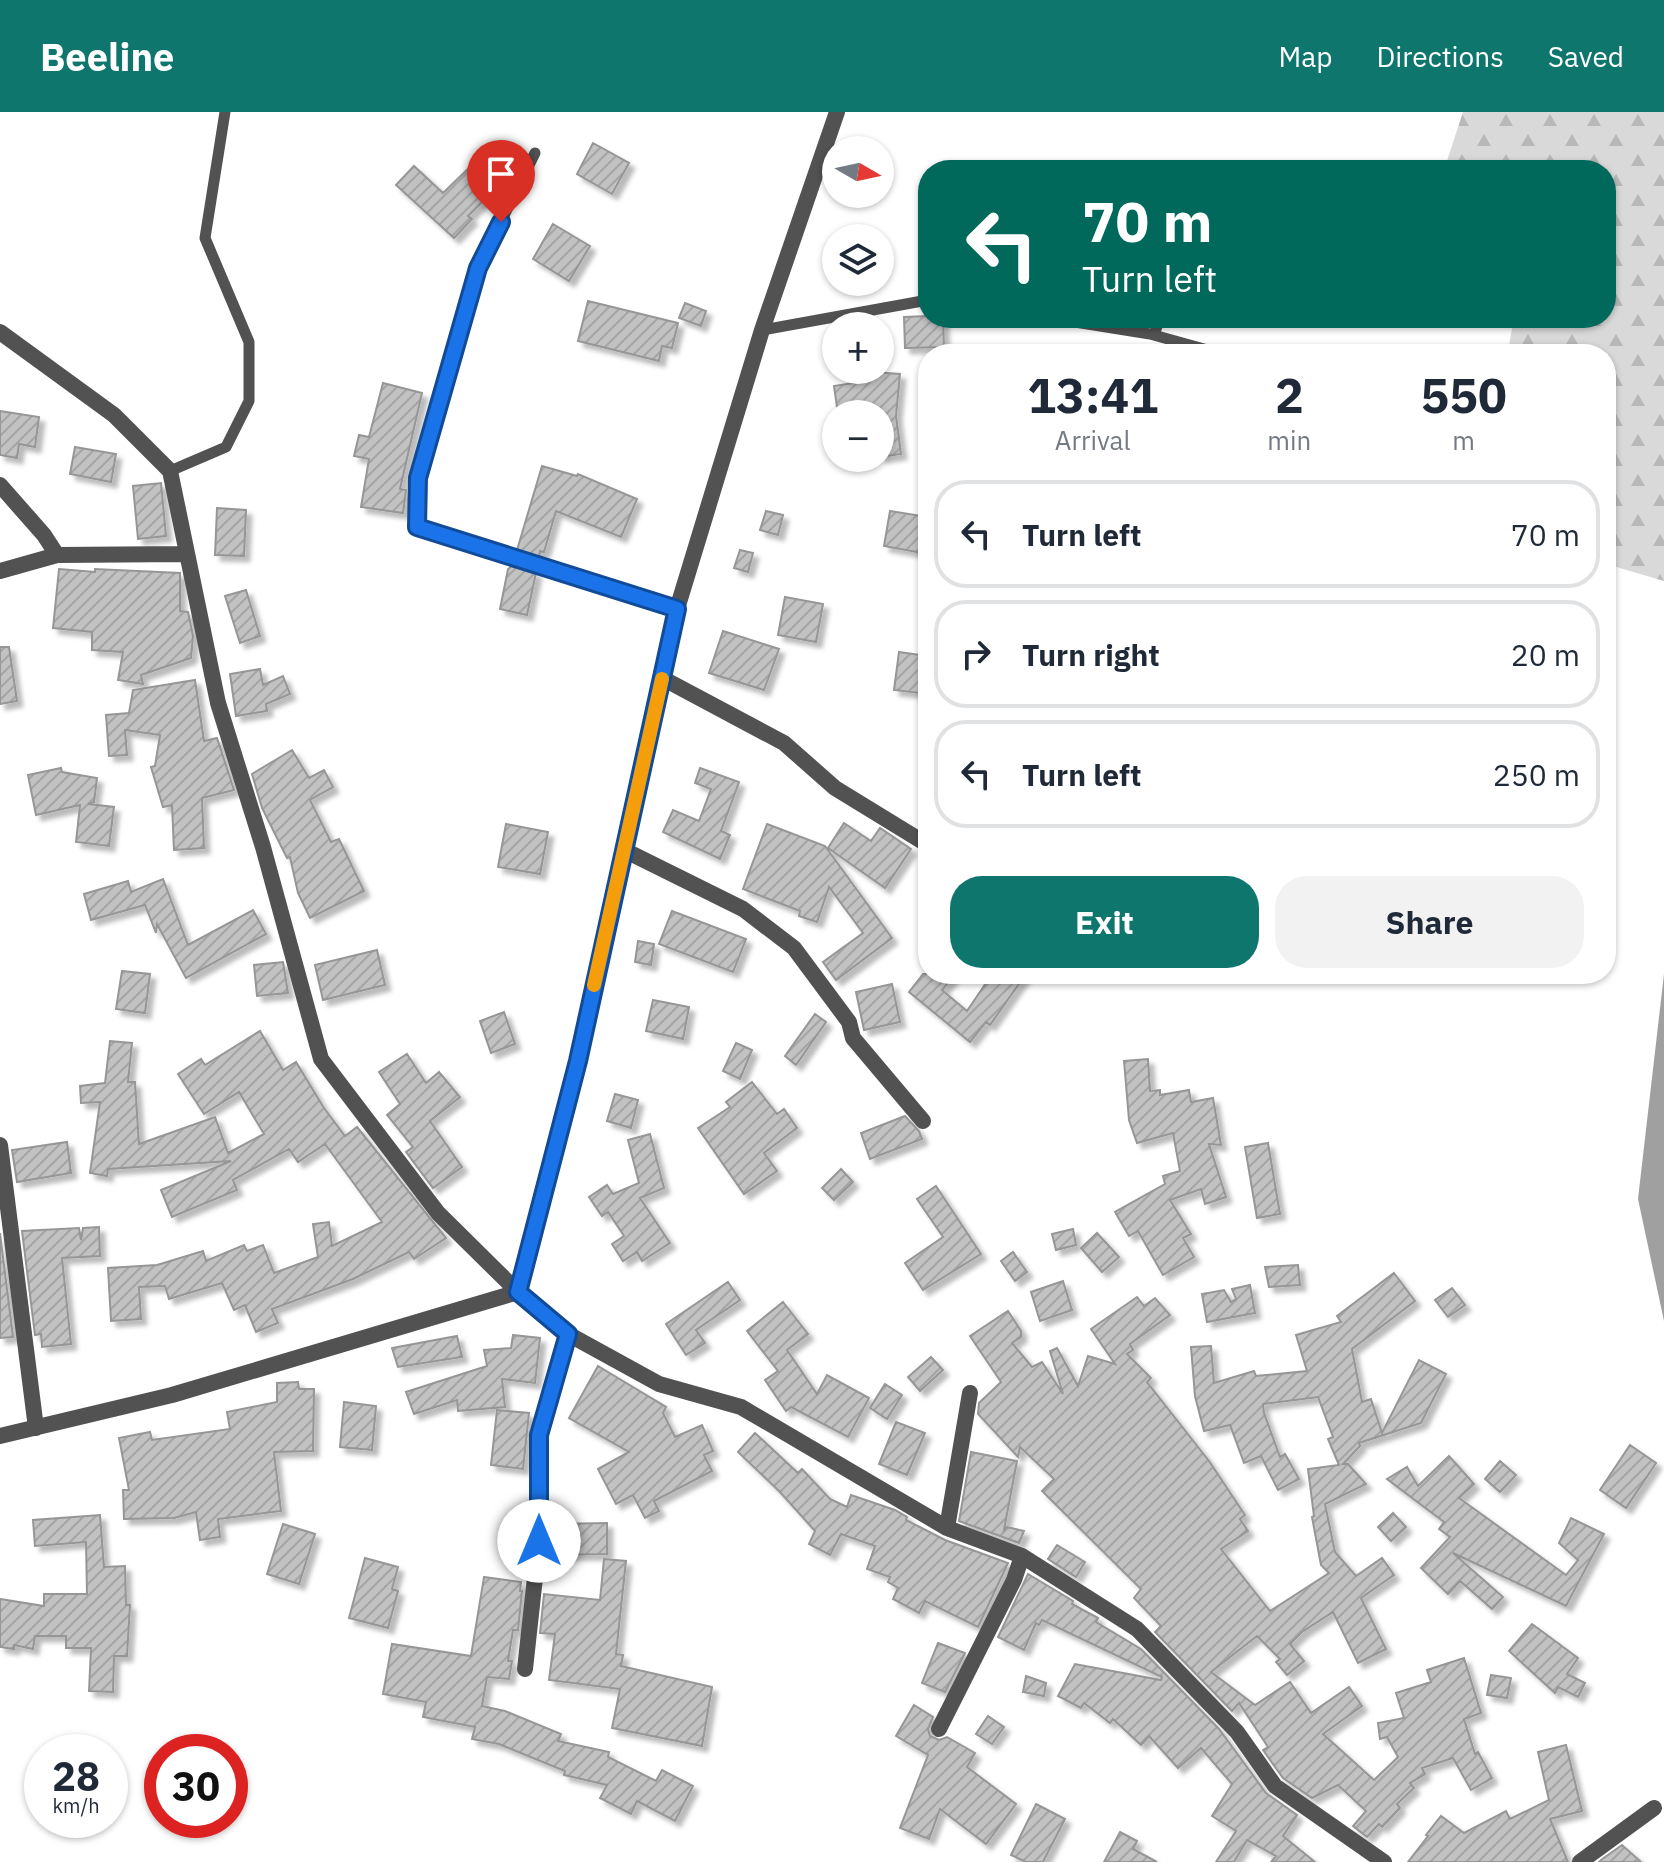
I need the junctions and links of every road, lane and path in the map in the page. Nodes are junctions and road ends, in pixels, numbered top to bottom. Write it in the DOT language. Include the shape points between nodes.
graph roads {
  1 [pos="225,112"];
  2 [pos="837,112"];
  3 [pos="535,153"];
  4 [pos="918,302"];
  5 [pos="1111,328"];
  6 [pos="1156,328"];
  7 [pos="762,330"];
  8 [pos="0,332"];
  9 [pos="1154,335"];
  10 [pos="1186,344"];
  11 [pos="170,471"];
  12 [pos="0,485"];
  13 [pos="186,554"];
  14 [pos="57,555"];
  15 [pos="0,571"];
  16 [pos="677,609"];
  17 [pos="662,678"];
  18 [pos="918,839"];
  19 [pos="624,850"];
  20 [pos="923,1121"];
  21 [pos="0,1145"];
  22 [pos="518,1292"];
  23 [pos="568,1334"];
  24 [pos="970,1393"];
  25 [pos="36,1428"];
  26 [pos="0,1436"];
  27 [pos="947,1528"];
  28 [pos="1022,1556"];
  29 [pos="525,1669"];
  30 [pos="939,1729"];
  31 [pos="1654,1808"];
  32 [pos="1384,1862"];
  33 [pos="1580,1862"];
  1 -- 11 [label="lane" via="205,238 249,342 249,401 226,447"];
  2 -- 7 [label="street"];
  3 -- 16 [label="lane" via="478,268 418,478 417,527"];
  4 -- 7 [label="lane"];
  5 -- 9 [label="lane"];
  6 -- 9 [label="lane"];
  7 -- 16 [label="street"];
  8 -- 11 [label="street" via="114,415"];
  9 -- 10 [label="lane"];
  11 -- 13 [label="street"];
  12 -- 14 [label="street"];
  13 -- 14 [label="street"];
  13 -- 22 [label="street" via="218,703 321,1059 438,1213"];
  14 -- 15 [label="street"];
  16 -- 17 [label="street"];
  17 -- 18 [label="street" via="784,743 835,788"];
  17 -- 19 [label="street"];
  19 -- 20 [label="street" via="743,909 794,948 849,1022 853,1038"];
  19 -- 22 [label="street" via="578,1061"];
  21 -- 25 [label="street"];
  22 -- 23 [label="street"];
  22 -- 25 [label="street" via="172,1395"];
  23 -- 27 [label="street" via="659,1384 741,1407"];
  23 -- 29 [label="street" via="539,1435 539,1541"];
  24 -- 27 [label="street"];
  25 -- 26 [label="street"];
  27 -- 28 [label="street"];
  28 -- 30 [label="street"];
  28 -- 32 [label="street" via="1137,1629 1237,1732 1275,1786"];
  31 -- 33 [label="street"];
}
